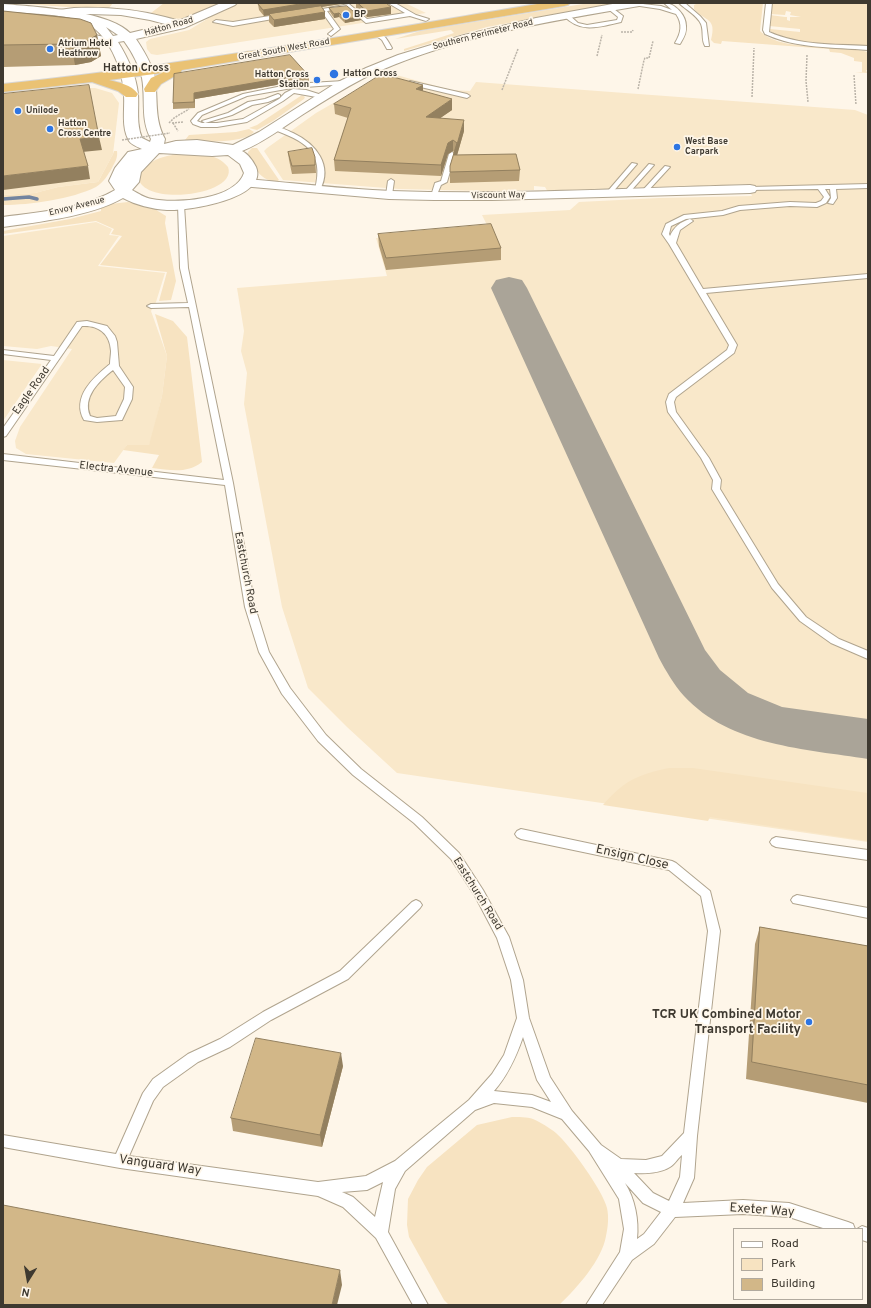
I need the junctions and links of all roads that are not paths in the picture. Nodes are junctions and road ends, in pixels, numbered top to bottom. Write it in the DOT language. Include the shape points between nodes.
graph roads {
  1 [pos="231,3"];
  2 [pos="391,3"];
  3 [pos="527,3"];
  4 [pos="564,3"];
  5 [pos="637,3"];
  6 [pos="667,3"];
  7 [pos="682,3"];
  8 [pos="769,3"];
  9 [pos="690,5"];
  10 [pos="3,8"];
  11 [pos="323,10"];
  12 [pos="59,13"];
  13 [pos="301,13"];
  14 [pos="410,14"];
  15 [pos="681,14"];
  16 [pos="288,16"];
  17 [pos="87,19"];
  18 [pos="426,19"];
  19 [pos="216,22"];
  20 [pos="180,25"];
  21 [pos="331,34"];
  22 [pos="377,34"];
  23 [pos="81,35"];
  24 [pos="127,37"];
  25 [pos="110,40"];
  26 [pos="678,43"];
  27 [pos="707,45"];
  28 [pos="389,48"];
  29 [pos="868,48"];
  30 [pos="191,66"];
  31 [pos="125,70"];
  32 [pos="370,71"];
  33 [pos="147,75"];
  34 [pos="3,79"];
  35 [pos="87,79"];
  36 [pos="399,81"];
  37 [pos="406,82"];
  38 [pos="344,83"];
  39 [pos="292,86"];
  40 [pos="284,87"];
  41 [pos="3,88"];
  42 [pos="441,91"];
  43 [pos="131,94"];
  44 [pos="320,95"];
  45 [pos="467,96"];
  46 [pos="440,99"];
  47 [pos="195,123"];
  48 [pos="274,128"];
  49 [pos="155,149"];
  50 [pos="230,150"];
  51 [pos="452,154"];
  52 [pos="634,164"];
  53 [pos="642,164"];
  54 [pos="655,165"];
  55 [pos="667,167"];
  56 [pos="391,181"];
  57 [pos="246,183"];
  58 [pos="868,186"];
  59 [pos="820,187"];
  60 [pos="832,187"];
  61 [pos="318,189"];
  62 [pos="750,189"];
  63 [pos="123,191"];
  64 [pos="627,192"];
  65 [pos="389,195"];
  66 [pos="434,196"];
  67 [pos="181,205"];
  68 [pos="3,212"];
  69 [pos="3,222"];
  70 [pos="672,243"];
  71 [pos="868,276"];
  72 [pos="702,291"];
  73 [pos="191,305"];
  74 [pos="151,306"];
  75 [pos="3,352"];
  76 [pos="55,358"];
  77 [pos="114,365"];
  78 [pos="3,434"];
  79 [pos="3,457"];
  80 [pos="229,483"];
  81 [pos="868,655"];
  82 [pos="521,834"];
  83 [pos="776,842"];
  84 [pos="868,855"];
  85 [pos="797,900"];
  86 [pos="416,905"];
  87 [pos="868,912"];
  88 [pos="523,1018"];
  89 [pos="471,1105"];
  90 [pos="567,1115"];
  91 [pos="690,1136"];
  92 [pos="3,1141"];
  93 [pos="594,1146"];
  94 [pos="120,1161"];
  95 [pos="618,1165"];
  96 [pos="400,1166"];
  97 [pos="318,1189"];
  98 [pos="672,1210"];
  99 [pos="845,1228"];
  100 [pos="381,1234"];
  101 [pos="627,1256"];
  102 [pos="421,1305"];
  103 [pos="593,1305"];
  1 -- 20 [label="street, Hatton Road"];
  2 -- 14 [label="lane"];
  3 -- 18 [label="highway, Great South West Road"];
  4 -- 22 [label="highway, Great South West Road"];
  5 -- 15 [label="lane"];
  5 -- 32 [label="street, Southern Perimeter Road" via="566,15 467,37"];
  6 -- 15 [label="lane"];
  7 -- 9 [label="lane"];
  8 -- 29 [label="lane" via="766,30 773,36 791,42"];
  9 -- 27 [label="lane" via="691,11 703,22 703,39"];
  10 -- 12 [label="street"];
  11 -- 13 [label="lane"];
  11 -- 14 [label="lane" via="352,5 366,21"];
  11 -- 21 [label="lane" via="337,29"];
  12 -- 17 [label="street"];
  12 -- 20 [label="street" via="126,12"];
  14 -- 18 [label="lane"];
  15 -- 26 [label="lane" via="684,26 682,38"];
  16 -- 19 [label="lane" via="233,24"];
  17 -- 24 [label="street" via="118,28"];
  17 -- 25 [label="street" via="97,25"];
  18 -- 21 [label="highway, Great South West Road"];
  20 -- 24 [label="street, Hatton Road"];
  21 -- 33 [label="highway, Great South West Road"];
  22 -- 28 [label="lane"];
  22 -- 30 [label="highway, Great South West Road"];
  23 -- 25 [label="lane"];
  24 -- 25 [label="street, Hatton Road"];
  24 -- 33 [label="street" via="135,47"];
  25 -- 31 [label="street"];
  30 -- 33 [label="highway, Great South West Road"];
  30 -- 33 [label="highway" via="165,75 154,83"];
  31 -- 33 [label="highway, Great South West Road"];
  31 -- 34 [label="highway, Great South West Road"];
  31 -- 35 [label="highway, Great South West Road"];
  31 -- 43 [label="street"];
  32 -- 36 [label="lane"];
  32 -- 38 [label="street, Southern Perimeter Road"];
  33 -- 49 [label="street" via="149,116 153,132 158,139"];
  35 -- 41 [label="highway, Great South West Road"];
  35 -- 43 [label="highway" via="123,88"];
  37 -- 42 [label="lane"];
  38 -- 39 [label="lane"];
  38 -- 44 [label="street, Southern Perimeter Road"];
  39 -- 40 [label="lane"];
  39 -- 44 [label="lane" via="312,88"];
  40 -- 47 [label="lane" via="280,94 270,100 250,104 216,119"];
  40 -- 47 [label="lane" via="236,97 200,114"];
  42 -- 45 [label="lane"];
  42 -- 46 [label="lane" via="443,96"];
  43 -- 49 [label="street" via="133,134 136,140"];
  44 -- 47 [label="lane" via="299,91 289,93 245,122 217,125"];
  44 -- 48 [label="street, Southern Perimeter Road"];
  48 -- 50 [label="street, Southern Perimeter Road"];
  48 -- 61 [label="lane" via="289,133 312,147 322,163 323,172"];
  49 -- 50 [label="street" via="174,152"];
  49 -- 63 [label="street" via="134,169 132,182"];
  50 -- 57 [label="street" via="229,159 236,173"];
  51 -- 66 [label="lane" via="444,182 438,183"];
  52 -- 64 [label="lane"];
  53 -- 64 [label="lane"];
  54 -- 64 [label="lane"];
  55 -- 64 [label="lane"];
  56 -- 65 [label="lane"];
  57 -- 61 [label="street, Viscount Way"];
  57 -- 67 [label="street" via="234,192 216,199"];
  58 -- 60 [label="lane"];
  59 -- 60 [label="lane"];
  59 -- 62 [label="lane"];
  59 -- 70 [label="lane" via="827,197 824,202 817,205 790,204 740,208 677,220 665,231"];
  60 -- 70 [label="lane" via="833,201 829,204 692,220 677,229"];
  61 -- 65 [label="street, Viscount Way"];
  62 -- 64 [label="street, Viscount Way"];
  63 -- 67 [label="street" via="147,202"];
  63 -- 68 [label="street, Envoy Avenue" via="98,193 53,205"];
  63 -- 69 [label="street, Envoy Avenue" via="108,200 79,208"];
  64 -- 66 [label="street, Viscount Way"];
  65 -- 66 [label="street, Viscount Way"];
  67 -- 73 [label="lane, Eastchurch Road" via="182,247"];
  70 -- 72 [label="lane"];
  71 -- 72 [label="lane"];
  72 -- 81 [label="lane" via="733,343 732,348 672,396 672,412 705,458 717,480 716,489 775,586 803,619 835,641"];
  73 -- 74 [label="lane"];
  73 -- 80 [label="lane, Eastchurch Road"];
  75 -- 76 [label="lane"];
  76 -- 77 [label="lane, Eagle Road" via="80,324 91,323 104,327 111,334 115,350"];
  76 -- 78 [label="lane, Eagle Road"];
  77 -- 77 [label="lane" via="129,387 128,399 122,413 119,418 111,420 87,418 84,413 85,394"];
  79 -- 80 [label="lane, Electra Avenue"];
  80 -- 88 [label="lane, Eastchurch Road" via="250,607 264,652 286,691 322,738 357,772 418,820 455,856 503,937 517,980"];
  82 -- 91 [label="lane, Ensign Close" via="672,866 706,894 714,931"];
  83 -- 84 [label="lane"];
  85 -- 87 [label="lane"];
  86 -- 94 [label="lane" via="344,975 267,1016 225,1043 193,1058 158,1083 148,1097"];
  88 -- 89 [label="lane, Eastchurch Road" via="510,1057 497,1078"];
  88 -- 90 [label="lane, Eastchurch Road" via="544,1080"];
  89 -- 90 [label="lane" via="494,1097 532,1101"];
  89 -- 96 [label="lane, Eastchurch Road"];
  90 -- 93 [label="lane, Eastchurch Road"];
  91 -- 95 [label="lane" via="666,1162 646,1167"];
  91 -- 98 [label="lane, Ensign Close" via="687,1178"];
  92 -- 94 [label="lane, Vanguard Way"];
  93 -- 95 [label="lane, Exeter Way"];
  93 -- 101 [label="lane" via="626,1197 632,1229"];
  94 -- 97 [label="lane, Vanguard Way"];
  95 -- 98 [label="lane, Exeter Way" via="648,1198"];
  96 -- 97 [label="lane, Vanguard Way" via="367,1183"];
  96 -- 100 [label="lane" via="388,1187"];
  97 -- 100 [label="lane, Vanguard Way" via="348,1202"];
  98 -- 99 [label="lane, Exeter Way" via="743,1207 789,1210"];
  98 -- 101 [label="lane" via="650,1238"];
  100 -- 102 [label="lane, Vanguard Way"];
  101 -- 103 [label="lane"];
}
